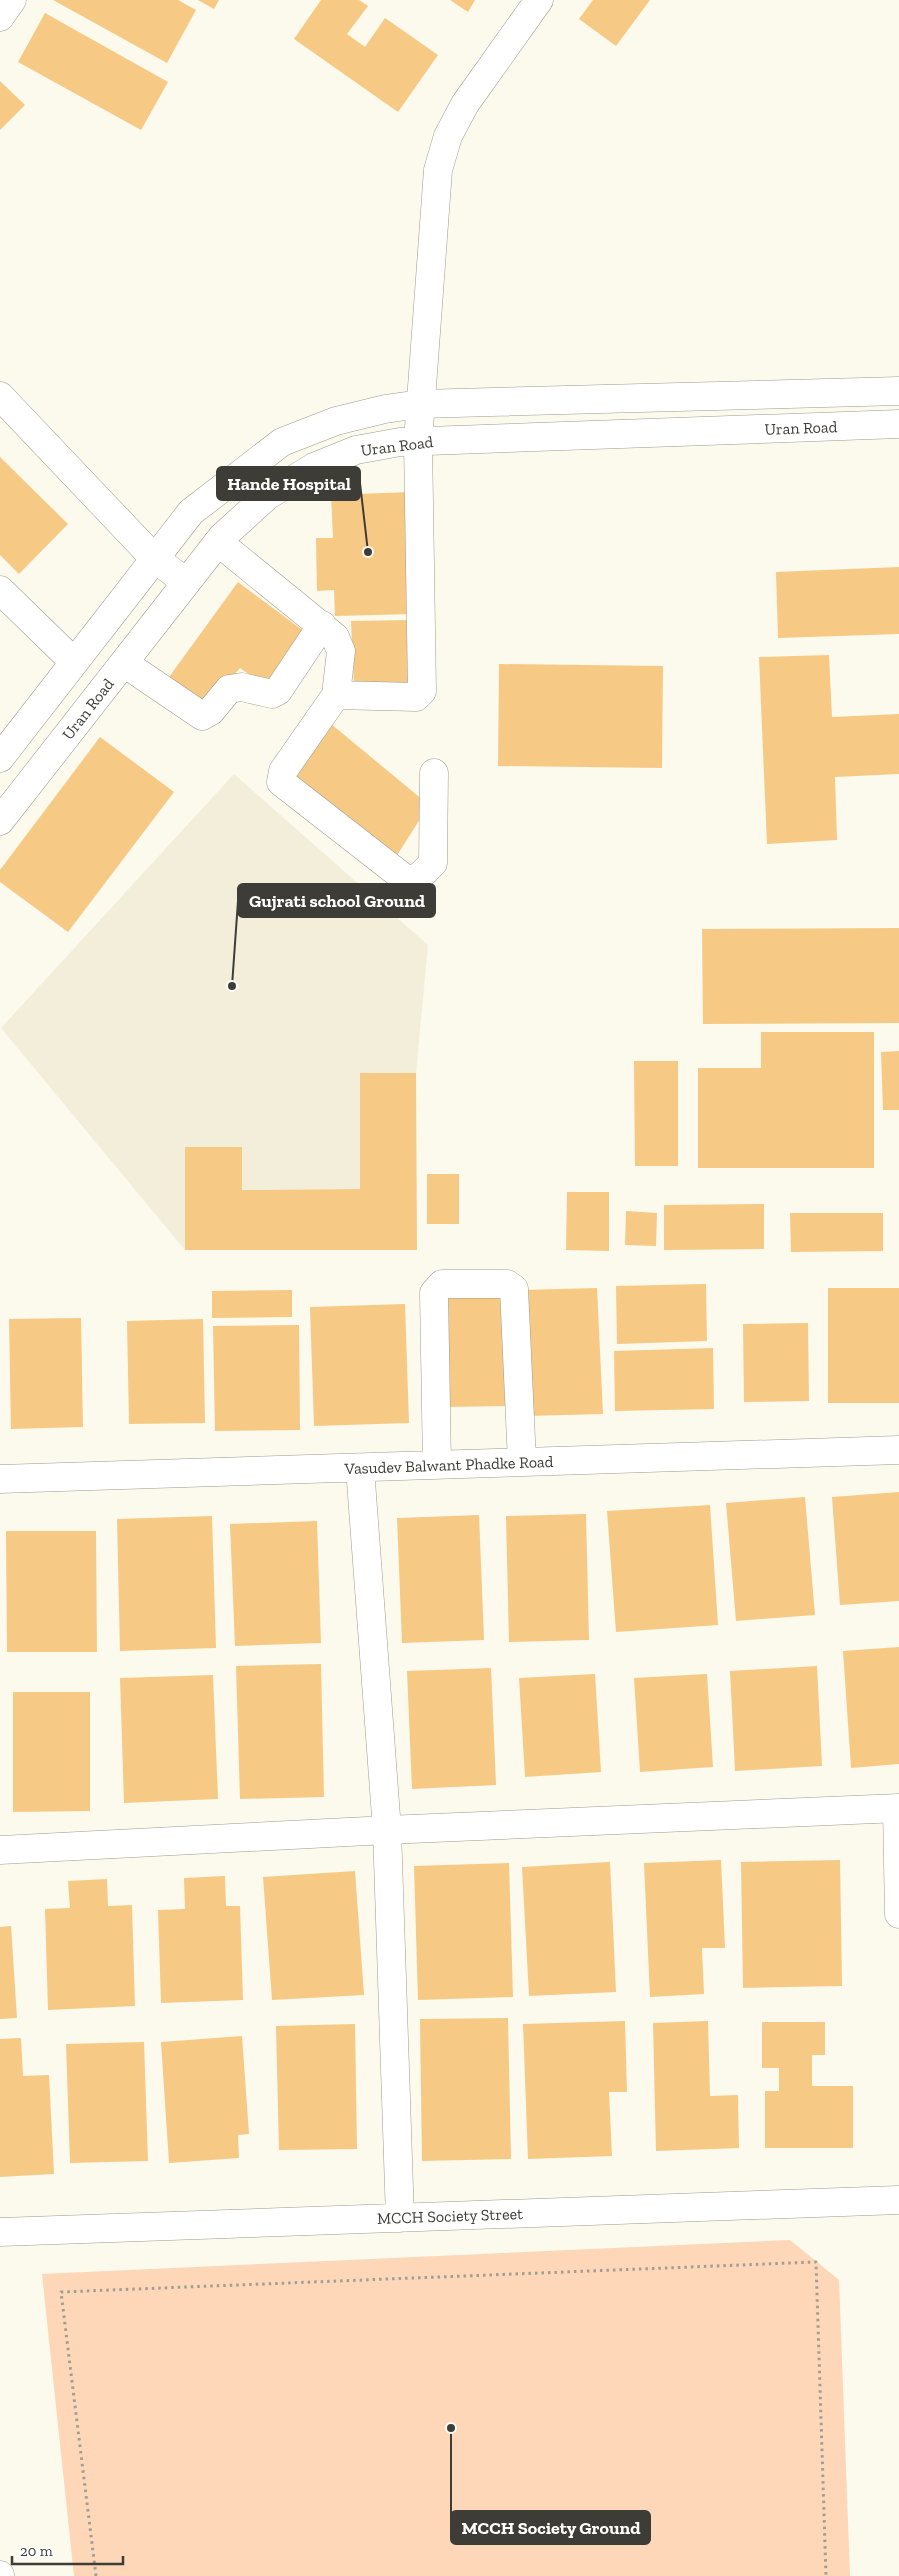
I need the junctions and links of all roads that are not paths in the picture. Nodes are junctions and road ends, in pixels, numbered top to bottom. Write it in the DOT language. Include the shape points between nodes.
graph roads {
  1 [pos="12,0"];
  2 [pos="539,0"];
  3 [pos="0,17"];
  4 [pos="899,391"];
  5 [pos="0,396"];
  6 [pos="420,404"];
  7 [pos="899,424"];
  8 [pos="418,441"];
  9 [pos="218,542"];
  10 [pos="154,558"];
  11 [pos="186,582"];
  12 [pos="0,590"];
  13 [pos="322,625"];
  14 [pos="74,662"];
  15 [pos="124,663"];
  16 [pos="336,695"];
  17 [pos="0,758"];
  18 [pos="434,773"];
  19 [pos="0,822"];
  20 [pos="899,1450"];
  21 [pos="522,1462"];
  22 [pos="437,1465"];
  23 [pos="360,1468"];
  24 [pos="0,1479"];
  25 [pos="898,1808"];
  26 [pos="387,1830"];
  27 [pos="0,1850"];
  28 [pos="899,1914"];
  29 [pos="899,2200"];
  30 [pos="400,2218"];
  31 [pos="0,2232"];
  1 -- 3 [label="street"];
  2 -- 6 [label="street" via="465,104 448,136 438,170"];
  4 -- 6 [label="street, Uran Road"];
  5 -- 10 [label="street"];
  6 -- 8 [label="street"];
  6 -- 10 [label="street, Uran Road" via="336,421 282,442 190,512"];
  7 -- 8 [label="street, Uran Road"];
  8 -- 9 [label="street, Uran Road" via="356,450 314,467 267,496"];
  8 -- 16 [label="street" via="422,691 416,697"];
  9 -- 11 [label="street, Uran Road"];
  9 -- 13 [label="street"];
  10 -- 11 [label="street"];
  10 -- 14 [label="street, Uran Road"];
  11 -- 15 [label="street, Uran Road"];
  12 -- 14 [label="street"];
  13 -- 15 [label="street" via="278,690 272,694 242,687 229,689 211,712 202,716"];
  13 -- 16 [label="street" via="335,637 342,651"];
  14 -- 17 [label="street, Uran Road"];
  15 -- 19 [label="street, Uran Road"];
  16 -- 18 [label="street" via="283,771 281,782 408,881 420,876 433,863"];
  20 -- 21 [label="street, Vasudev Balwant Phadke Road"];
  21 -- 22 [label="street, Vasudev Balwant Phadke Road"];
  21 -- 22 [label="street" via="514,1289 507,1284 442,1284 434,1293"];
  22 -- 23 [label="street, Vasudev Balwant Phadke Road"];
  23 -- 24 [label="street, Vasudev Balwant Phadke Road"];
  23 -- 26 [label="street"];
  25 -- 26 [label="street"];
  25 -- 28 [label="street"];
  26 -- 27 [label="street"];
  26 -- 30 [label="street"];
  29 -- 30 [label="street, MCCH Society Street"];
  30 -- 31 [label="street, MCCH Society Street"];
}
